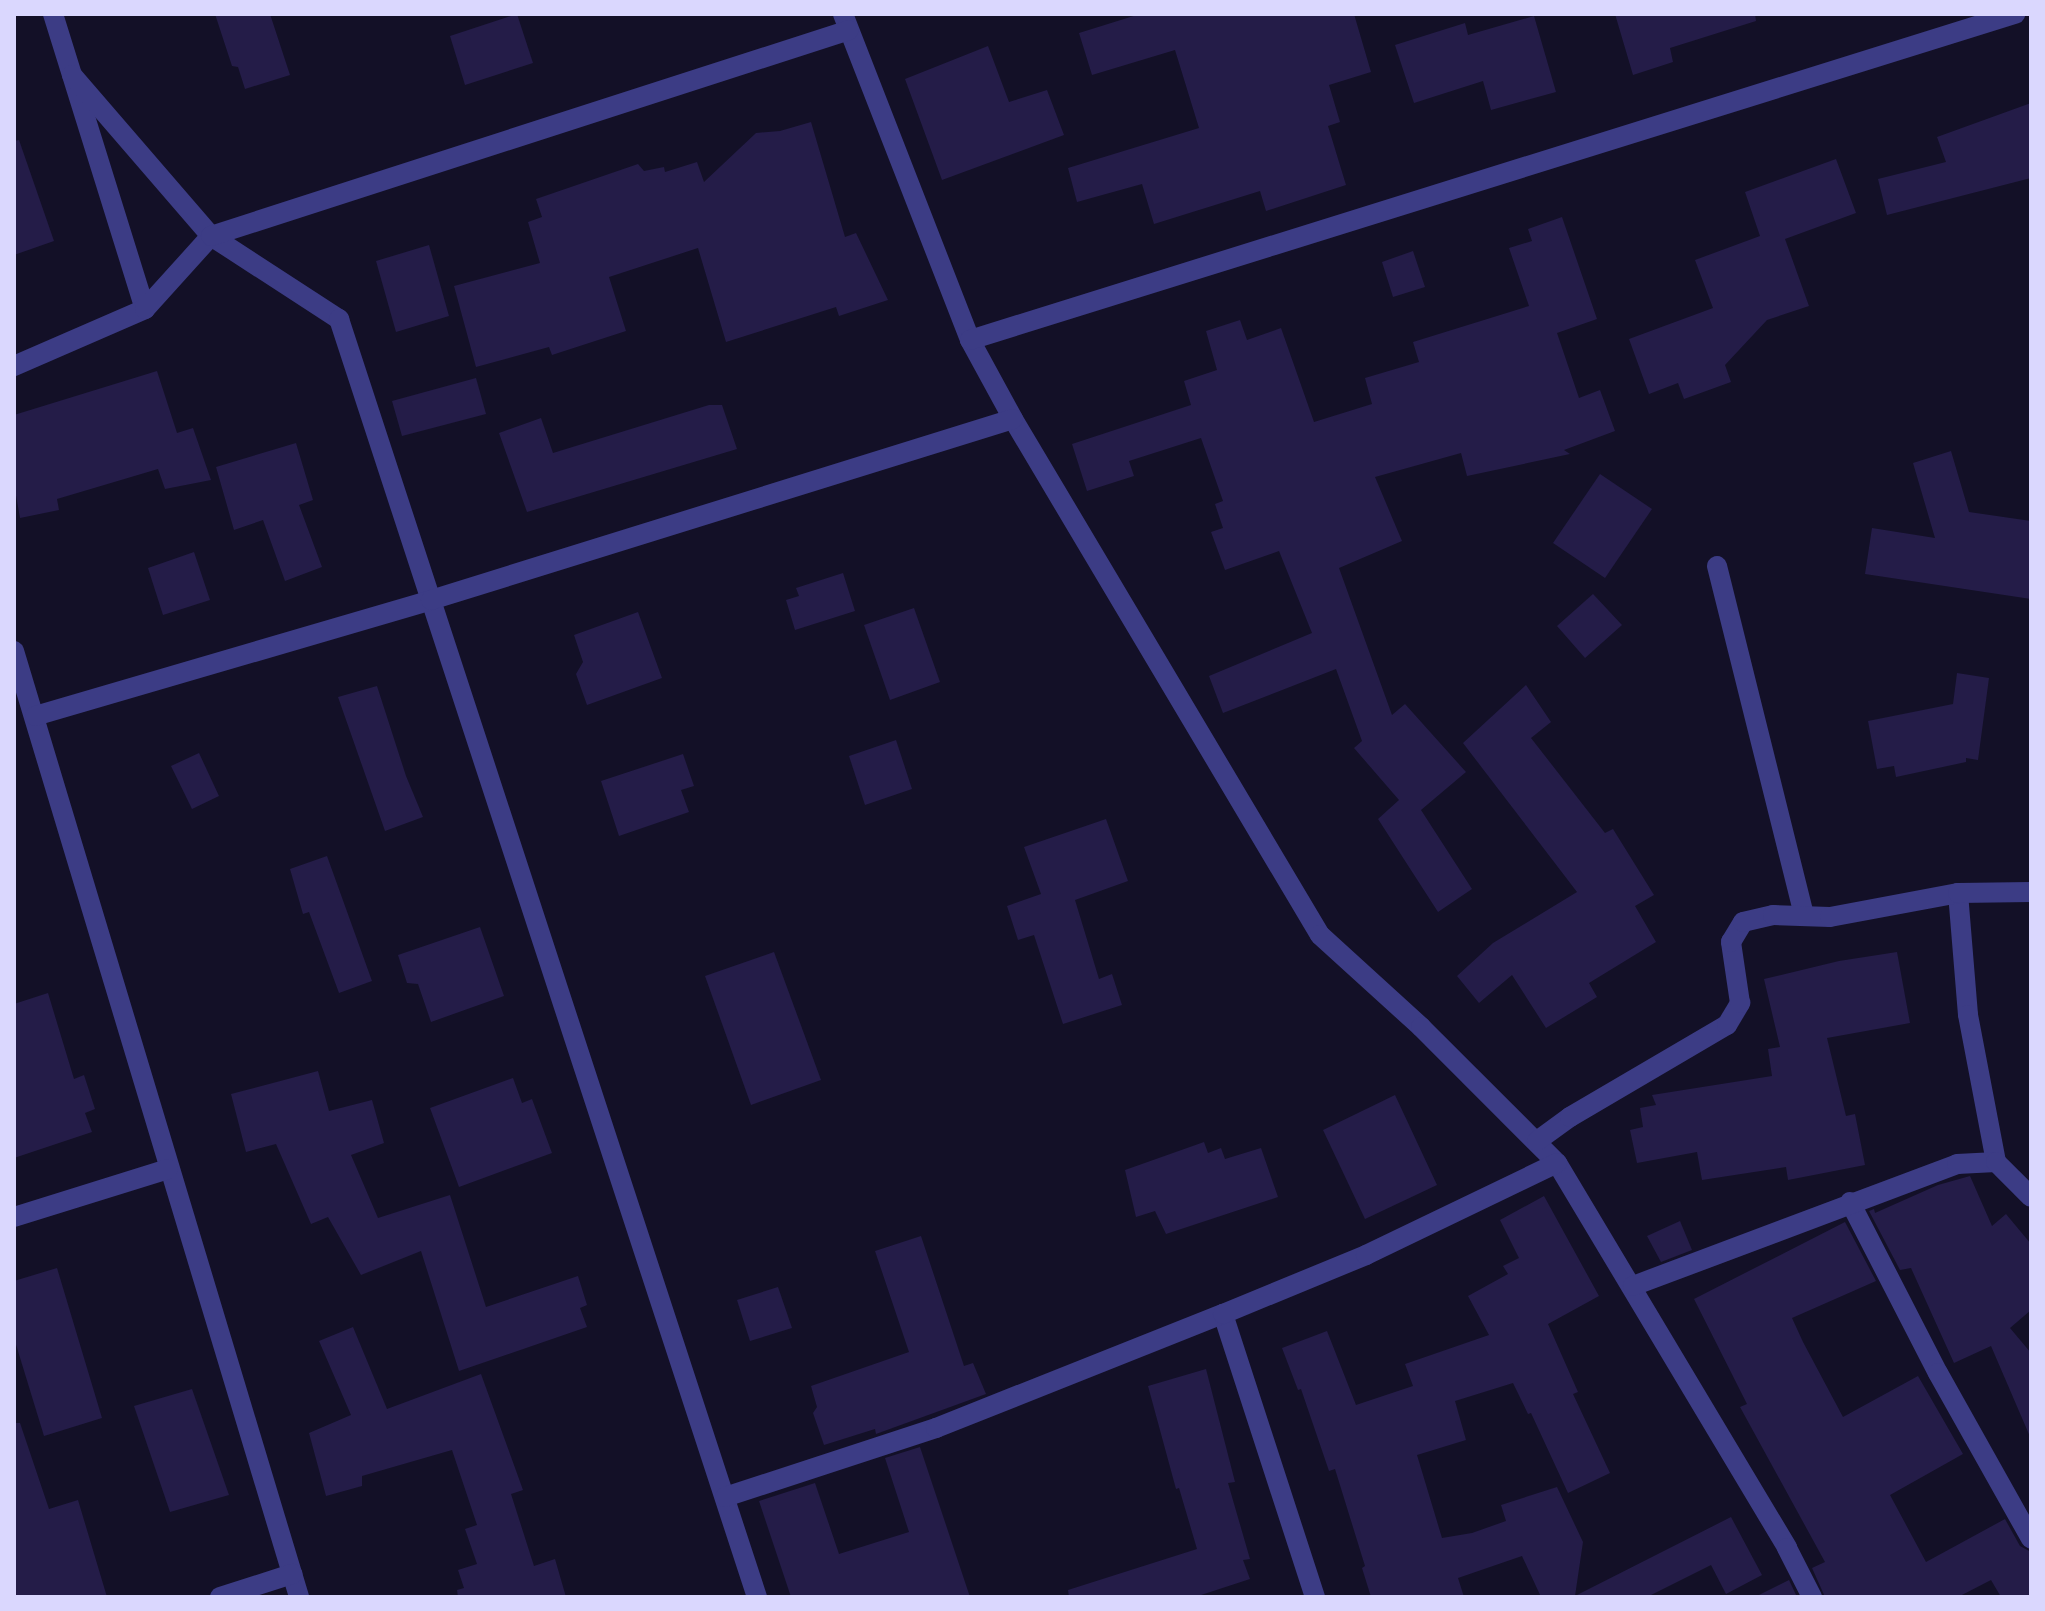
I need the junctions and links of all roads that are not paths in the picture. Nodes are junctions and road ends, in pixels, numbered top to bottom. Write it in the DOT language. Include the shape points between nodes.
graph roads {
  1 [pos="53,14"];
  2 [pos="2015,14"];
  3 [pos="846,22"];
  4 [pos="72,75"];
  5 [pos="211,236"];
  6 [pos="145,309"];
  7 [pos="970,340"];
  8 [pos="14,366"];
  9 [pos="1013,419"];
  10 [pos="1717,566"];
  11 [pos="431,600"];
  12 [pos="14,651"];
  13 [pos="35,716"];
  14 [pos="2031,892"];
  15 [pos="1958,893"];
  16 [pos="1804,915"];
  17 [pos="1537,1141"];
  18 [pos="1996,1162"];
  19 [pos="1557,1163"];
  20 [pos="168,1169"];
  21 [pos="2031,1197"];
  22 [pos="1850,1202"];
  23 [pos="14,1217"];
  24 [pos="1633,1286"];
  25 [pos="1223,1314"];
  26 [pos="725,1497"];
  27 [pos="2031,1539"];
  28 [pos="292,1574"];
  29 [pos="220,1597"];
  30 [pos="299,1597"];
  31 [pos="757,1597"];
  32 [pos="1315,1597"];
  33 [pos="1812,1597"];
  1 -- 4 [label="street"];
  2 -- 7 [label="street"];
  3 -- 5 [label="street"];
  3 -- 7 [label="street"];
  4 -- 5 [label="street"];
  4 -- 6 [label="street"];
  5 -- 6 [label="street"];
  5 -- 11 [label="street" via="339,319"];
  6 -- 8 [label="street"];
  7 -- 9 [label="street"];
  9 -- 11 [label="street"];
  9 -- 17 [label="street" via="1320,935"];
  10 -- 16 [label="street"];
  11 -- 13 [label="street"];
  11 -- 26 [label="street"];
  12 -- 13 [label="street"];
  13 -- 20 [label="street"];
  14 -- 15 [label="street"];
  15 -- 16 [label="street" via="1842,915"];
  15 -- 18 [label="street" via="1968,1015"];
  16 -- 17 [label="street" via="1743,922 1731,942 1740,1003 1727,1025"];
  17 -- 19 [label="street"];
  18 -- 21 [label="street"];
  18 -- 22 [label="street" via="1957,1164"];
  19 -- 24 [label="street"];
  19 -- 25 [label="street" via="1366,1255"];
  20 -- 23 [label="street"];
  20 -- 28 [label="street"];
  22 -- 24 [label="street"];
  22 -- 27 [label="street"];
  24 -- 33 [label="street"];
  25 -- 26 [label="street" via="936,1428"];
  25 -- 32 [label="street"];
  26 -- 31 [label="street"];
  28 -- 29 [label="street"];
  28 -- 30 [label="street"];
}
